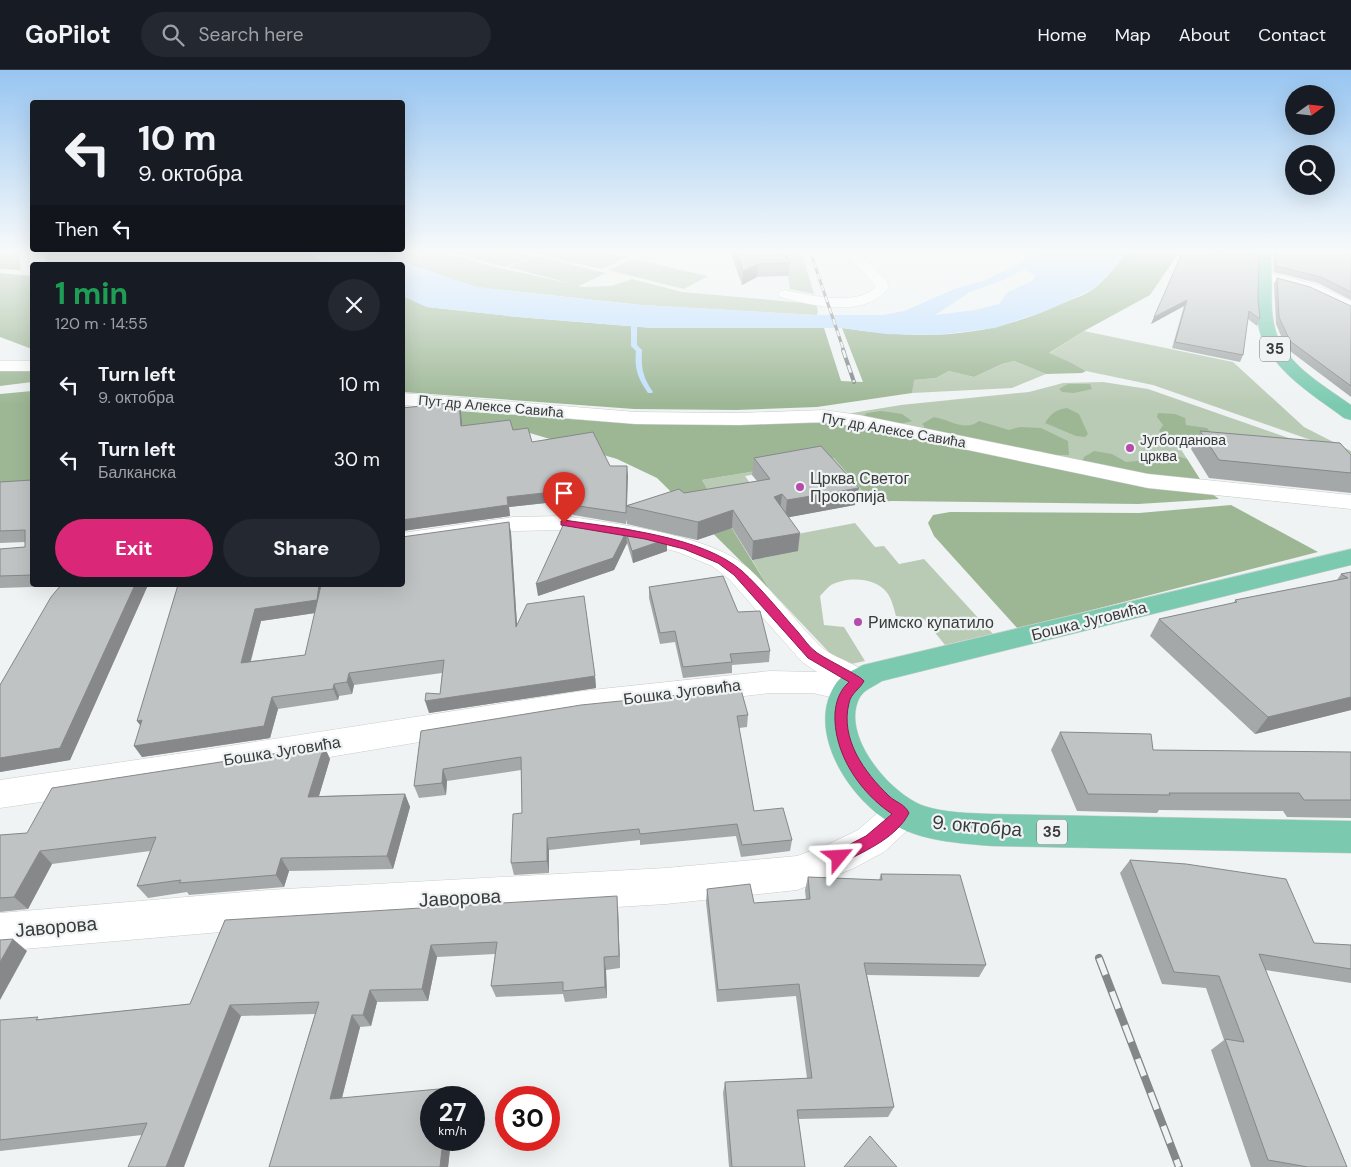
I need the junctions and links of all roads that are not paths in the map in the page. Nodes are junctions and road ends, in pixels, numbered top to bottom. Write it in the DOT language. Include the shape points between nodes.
graph roads {
  1 [pos="1265,302"];
  2 [pos="0,366"];
  3 [pos="30,366"];
  4 [pos="405,399"];
  5 [pos="1351,414"];
  6 [pos="1351,502"];
  7 [pos="405,540"];
  8 [pos="1351,556"];
  9 [pos="853,686"];
  10 [pos="0,794"];
  11 [pos="902,813"];
  12 [pos="1351,837"];
  13 [pos="0,932"];
  1 -- 5 [label="main road, 35" via="1266,326 1274,349 1302,376"];
  2 -- 3 [label="street"];
  4 -- 6 [label="street, Пут др Алексе Савића" via="636,418 824,416 1148,481"];
  7 -- 9 [label="street" via="513,524 564,523 628,532 687,547 722,561 738,573 812,655 842,674"];
  8 -- 9 [label="main road, Бошка Југовића" via="1037,635 886,669"];
  9 -- 10 [label="street, Бошка Југовића" via="770,682 582,703"];
  9 -- 11 [label="main road, 9. октобра / 35" via="842,703 841,729 846,747 869,784 885,802"];
  11 -- 12 [label="main road, 9. октобра / 35" via="940,825 982,830"];
  11 -- 13 [label="street, Јаворова" via="864,844 797,874 666,886 268,909"];
}
